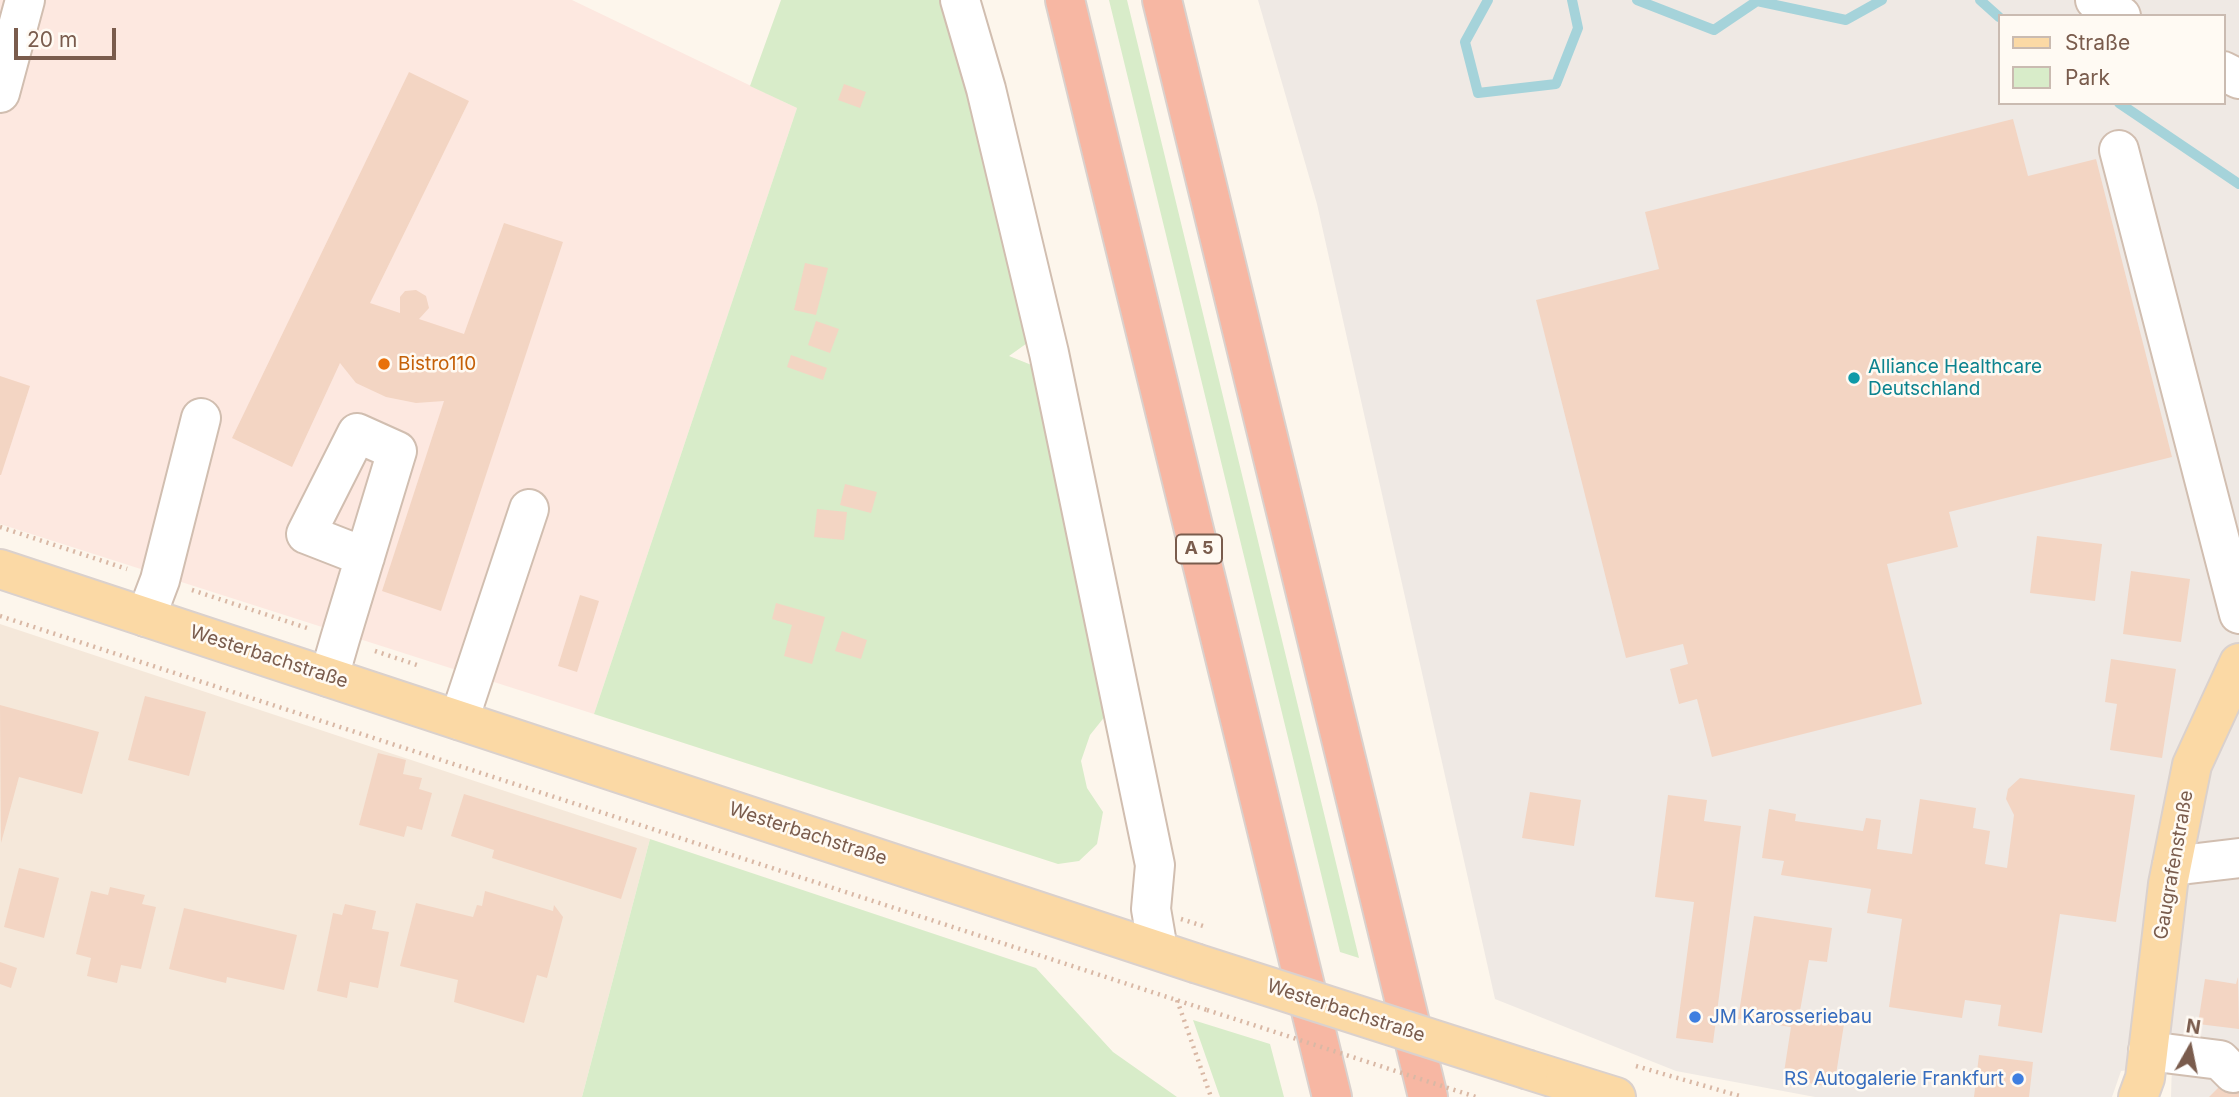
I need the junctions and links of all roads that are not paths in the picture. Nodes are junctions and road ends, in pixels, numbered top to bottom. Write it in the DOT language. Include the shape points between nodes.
graph roads {
  1 [pos="25,0"];
  2 [pos="960,0"];
  3 [pos="1065,0"];
  4 [pos="1162,0"];
  5 [pos="2095,0"];
  6 [pos="2118,14"];
  7 [pos="0,93"];
  8 [pos="2119,150"];
  9 [pos="201,418"];
  10 [pos="529,509"];
  11 [pos="365,557"];
  12 [pos="0,569"];
  13 [pos="2239,614"];
  14 [pos="146,617"];
  15 [pos="2239,663"];
  16 [pos="329,677"];
  17 [pos="459,720"];
  18 [pos="2239,858"];
  19 [pos="2172,866"];
  20 [pos="1158,950"];
  21 [pos="2234,1073"];
  22 [pos="2145,1081"];
  23 [pos="1332,1097"];
  24 [pos="1428,1097"];
  25 [pos="1616,1097"];
  1 -- 7 [label="street"];
  2 -- 20 [label="street" via="1049,353 1155,865 1151,909"];
  3 -- 23 [label="highway, A 5"];
  4 -- 24 [label="highway"];
  5 -- 6 [label="street"];
  8 -- 13 [label="street"];
  9 -- 14 [label="street" via="160,580"];
  10 -- 17 [label="street"];
  11 -- 16 [label="street"];
  12 -- 14 [label="main road, Westerbachstraße"];
  14 -- 16 [label="main road, Westerbachstraße"];
  15 -- 19 [label="main road, Gaugrafenstraße" via="2192,765"];
  16 -- 17 [label="main road, Westerbachstraße"];
  17 -- 20 [label="main road, Westerbachstraße"];
  18 -- 19 [label="street"];
  19 -- 22 [label="main road, Gaugrafenstraße"];
  20 -- 25 [label="main road, Westerbachstraße, bridge"];
  21 -- 22 [label="street" via="2220,1060"];
}
